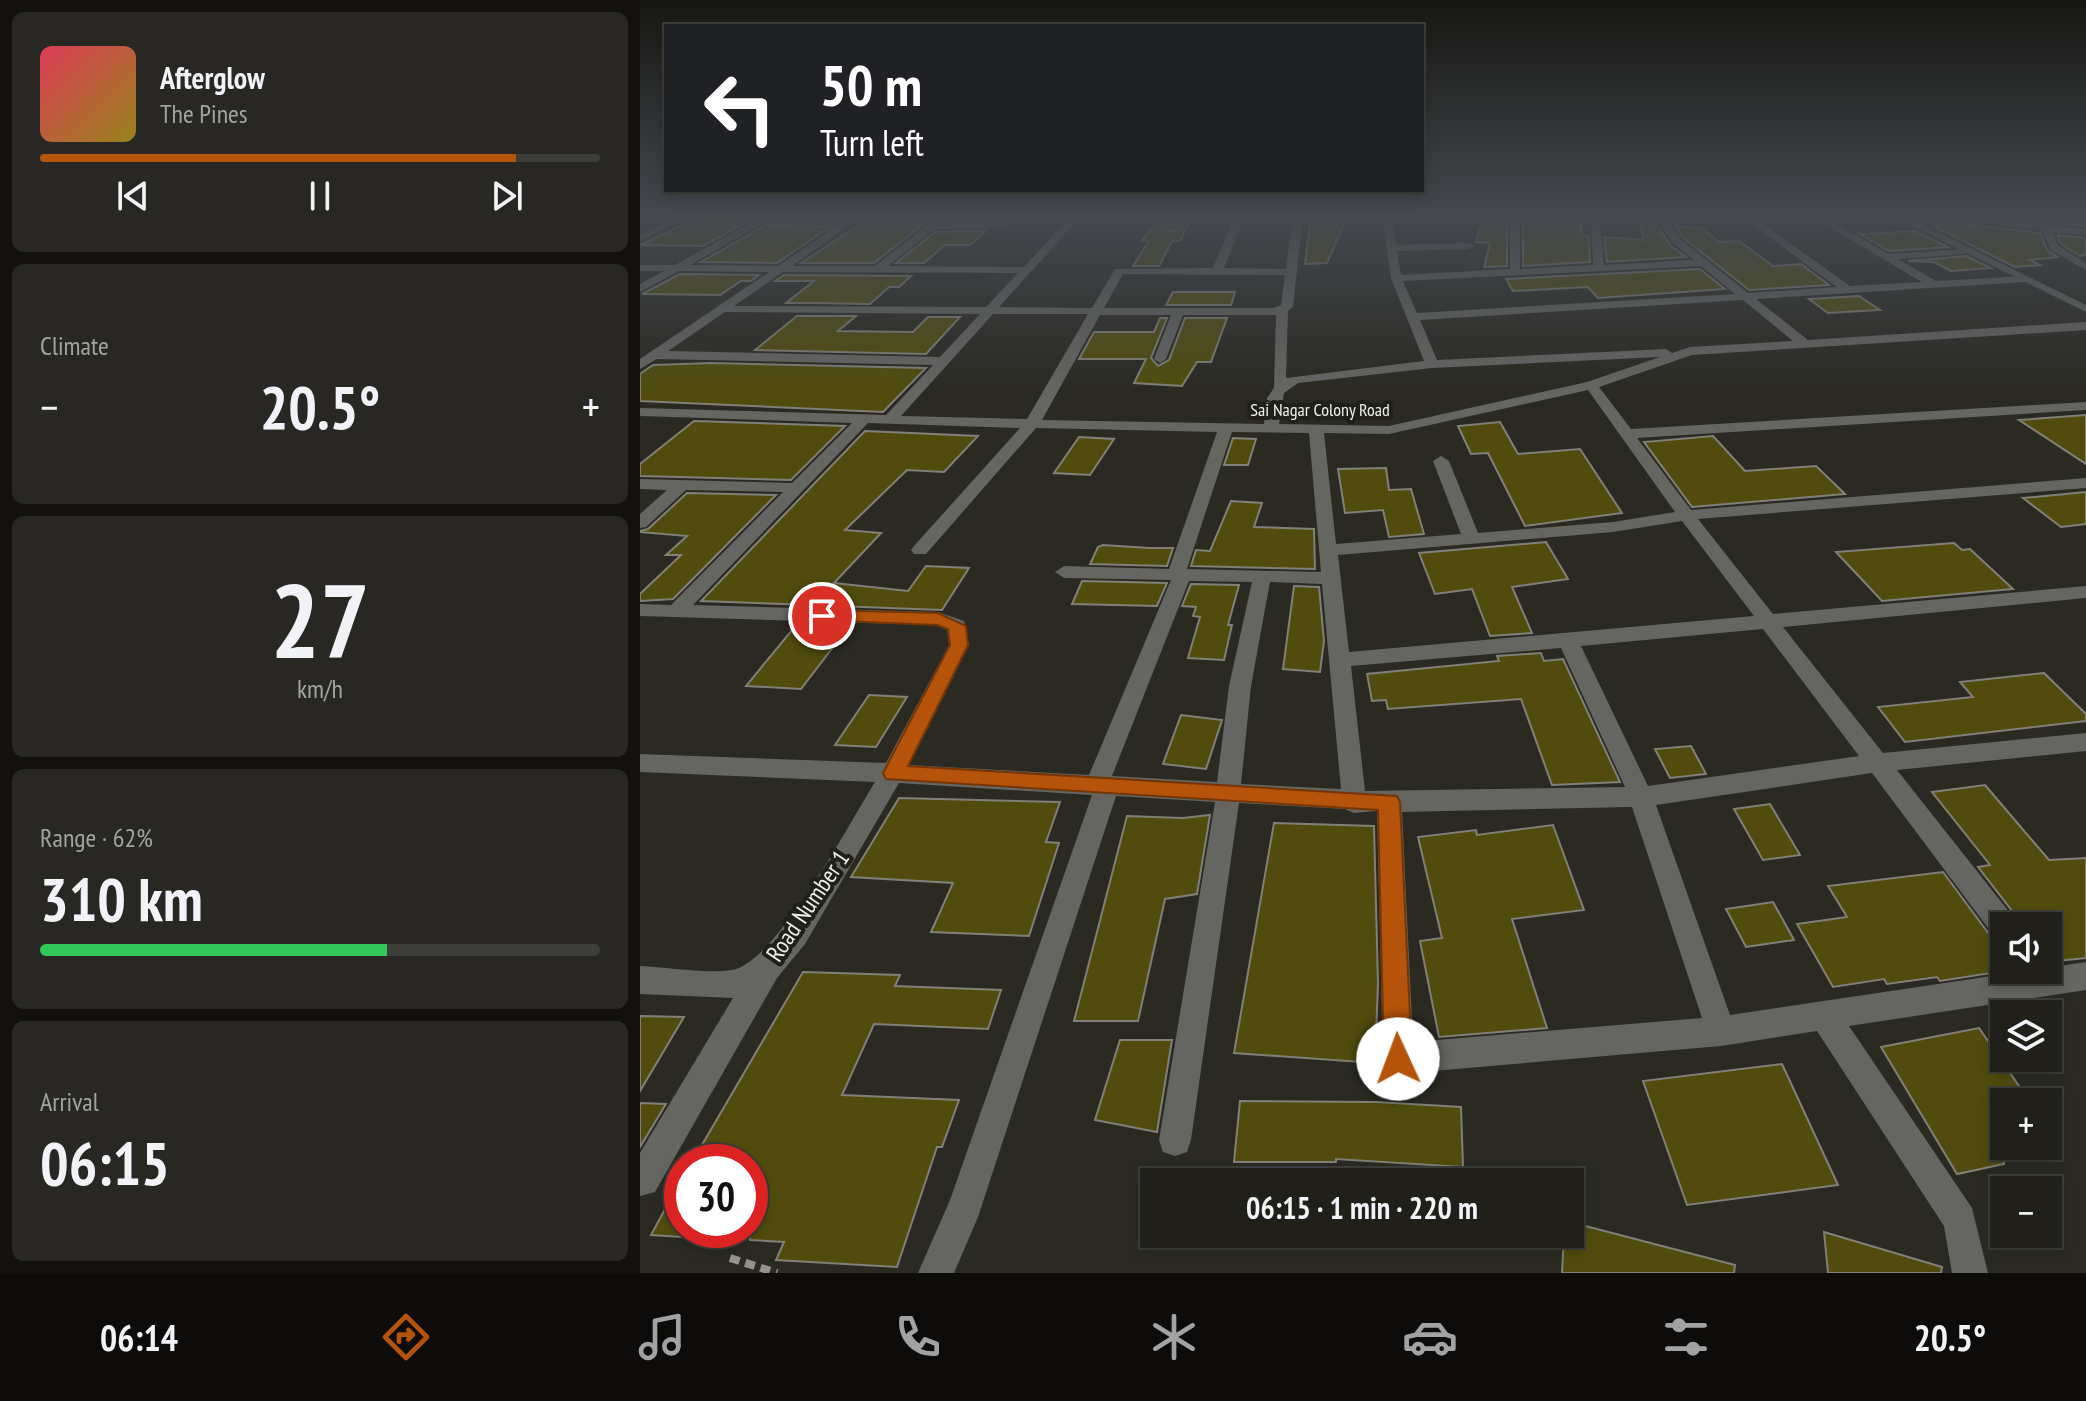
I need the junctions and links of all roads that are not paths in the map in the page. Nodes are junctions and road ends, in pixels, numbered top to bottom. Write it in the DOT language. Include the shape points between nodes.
graph roads {
  1 [pos="665,274"];
  2 [pos="772,274"];
  3 [pos="1020,274"];
  4 [pos="1117,274"];
  5 [pos="1293,274"];
  6 [pos="1396,274"];
  7 [pos="1482,274"];
  8 [pos="1716,274"];
  9 [pos="1827,274"];
  10 [pos="1916,274"];
  11 [pos="2015,274"];
  12 [pos="1396,278"];
  13 [pos="2025,279"];
  14 [pos="1937,286"];
  15 [pos="640,289"];
  16 [pos="1848,290"];
  17 [pos="1744,296"];
  18 [pos="725,309"];
  19 [pos="989,309"];
  20 [pos="2086,309"];
  21 [pos="1096,310"];
  22 [pos="1282,310"];
  23 [pos="1177,314"];
  24 [pos="1411,317"];
  25 [pos="2086,326"];
  26 [pos="1805,344"];
  27 [pos="1690,351"];
  28 [pos="655,355"];
  29 [pos="1160,359"];
  30 [pos="941,361"];
  31 [pos="1432,364"];
  32 [pos="640,365"];
  33 [pos="1591,385"];
  34 [pos="1279,386"];
  35 [pos="2086,406"];
  36 [pos="640,412"];
  37 [pos="865,418"];
  38 [pos="890,419"];
  39 [pos="1032,424"];
  40 [pos="1226,428"];
  41 [pos="1271,429"];
  42 [pos="1316,429"];
  43 [pos="1629,434"];
  44 [pos="1441,461"];
  45 [pos="2086,483"];
  46 [pos="640,484"];
  47 [pos="682,485"];
  48 [pos="800,488"];
  49 [pos="1686,515"];
  50 [pos="640,523"];
  51 [pos="1471,538"];
  52 [pos="920,550"];
  53 [pos="1327,550"];
  54 [pos="1064,572"];
  55 [pos="1179,575"];
  56 [pos="1262,577"];
  57 [pos="1333,578"];
  58 [pos="2086,592"];
  59 [pos="640,610"];
  60 [pos="676,611"];
  61 [pos="1768,619"];
  62 [pos="1569,643"];
  63 [pos="1341,660"];
  64 [pos="2086,742"];
  65 [pos="640,763"];
  66 [pos="1877,763"];
  67 [pos="893,773"];
  68 [pos="1101,787"];
  69 [pos="1228,793"];
  70 [pos="1641,797"];
  71 [pos="1389,802"];
  72 [pos="1354,803"];
  73 [pos="1992,912"];
  74 [pos="767,968"];
  75 [pos="2062,976"];
  76 [pos="2086,976"];
  77 [pos="640,980"];
  78 [pos="1996,984"];
  79 [pos="1824,1015"];
  80 [pos="1721,1031"];
  81 [pos="1175,1140"];
  82 [pos="643,1180"];
  83 [pos="936,1273"];
  84 [pos="1970,1273"];
  1 -- 15 [label="street"];
  2 -- 18 [label="street"];
  3 -- 19 [label="street"];
  4 -- 21 [label="street"];
  5 -- 22 [label="street"];
  6 -- 12 [label="street"];
  7 -- 12 [label="street"];
  8 -- 17 [label="street"];
  9 -- 16 [label="street"];
  10 -- 14 [label="street"];
  11 -- 13 [label="street"];
  12 -- 24 [label="street"];
  13 -- 14 [label="street"];
  13 -- 20 [label="street"];
  14 -- 16 [label="street"];
  16 -- 17 [label="street"];
  17 -- 24 [label="street"];
  17 -- 26 [label="street"];
  18 -- 19 [label="street"];
  18 -- 28 [label="street"];
  19 -- 21 [label="street"];
  19 -- 30 [label="street"];
  21 -- 23 [label="street"];
  21 -- 39 [label="street"];
  22 -- 23 [label="street"];
  22 -- 34 [label="street"];
  23 -- 29 [label="street"];
  24 -- 31 [label="street"];
  25 -- 26 [label="street, Sai Nagar Colony Road"];
  26 -- 27 [label="street, Sai Nagar Colony Road"];
  27 -- 31 [label="street"];
  27 -- 33 [label="street, Sai Nagar Colony Road"];
  28 -- 30 [label="street"];
  28 -- 32 [label="street"];
  30 -- 38 [label="street"];
  31 -- 34 [label="street" via="1295,379"];
  33 -- 42 [label="street, Sai Nagar Colony Road" via="1389,430"];
  33 -- 43 [label="street"];
  34 -- 41 [label="street" via="1273,395"];
  35 -- 43 [label="street"];
  36 -- 37 [label="street, Sai Nagar Colony Road"];
  37 -- 38 [label="street, Sai Nagar Colony Road"];
  37 -- 48 [label="street"];
  38 -- 39 [label="street, Sai Nagar Colony Road"];
  39 -- 40 [label="street, Sai Nagar Colony Road"];
  39 -- 52 [label="street"];
  40 -- 41 [label="street, Sai Nagar Colony Road"];
  40 -- 55 [label="street"];
  41 -- 42 [label="street, Sai Nagar Colony Road"];
  42 -- 53 [label="street"];
  43 -- 49 [label="street"];
  44 -- 51 [label="street"];
  45 -- 49 [label="street"];
  46 -- 47 [label="street"];
  47 -- 48 [label="street"];
  47 -- 50 [label="street"];
  48 -- 60 [label="street"];
  49 -- 51 [label="street" via="1613,527"];
  49 -- 61 [label="street"];
  51 -- 53 [label="street"];
  53 -- 57 [label="street"];
  54 -- 55 [label="street"];
  55 -- 56 [label="street"];
  55 -- 68 [label="street"];
  56 -- 57 [label="street"];
  56 -- 69 [label="street" via="1240,686"];
  57 -- 63 [label="street"];
  58 -- 61 [label="street"];
  59 -- 60 [label="street"];
  60 -- 67 [label="street, Road Number 1" via="938,619 957,626 959,645"];
  61 -- 62 [label="street"];
  61 -- 66 [label="street"];
  62 -- 63 [label="street"];
  62 -- 70 [label="street"];
  63 -- 72 [label="street"];
  64 -- 66 [label="street"];
  65 -- 67 [label="street"];
  66 -- 70 [label="street"];
  66 -- 73 [label="street"];
  67 -- 68 [label="street"];
  67 -- 74 [label="street, Road Number 1" via="795,935"];
  68 -- 69 [label="street"];
  68 -- 83 [label="street" via="966,1205"];
  69 -- 72 [label="street"];
  69 -- 81 [label="street"];
  70 -- 71 [label="street"];
  70 -- 80 [label="street"];
  71 -- 72 [label="street"];
  71 -- 80 [label="street" via="1398,1059"];
  74 -- 77 [label="street, Road Number 1" via="735,984"];
  74 -- 82 [label="street"];
  75 -- 76 [label="street"];
  78 -- 79 [label="street"];
  79 -- 80 [label="street"];
  79 -- 84 [label="street" via="1960,1220"];
}
